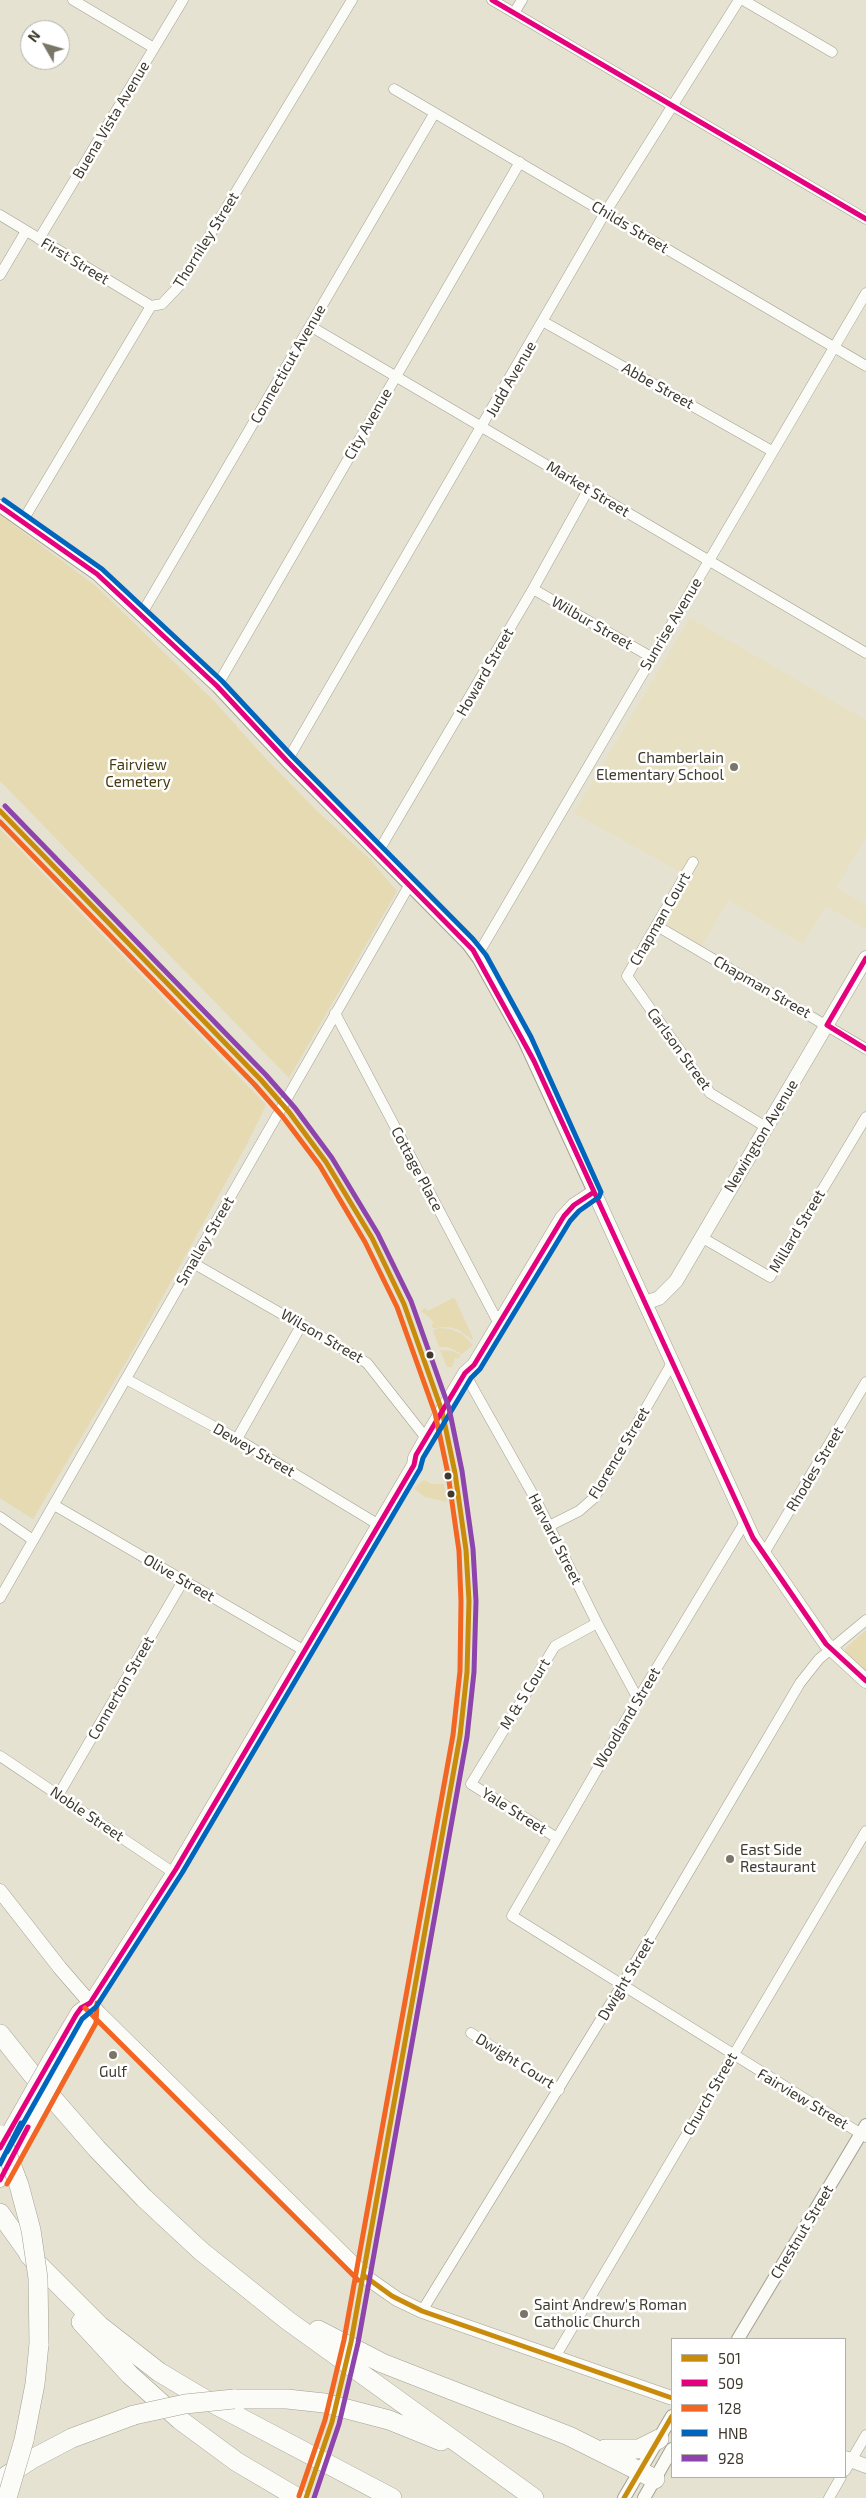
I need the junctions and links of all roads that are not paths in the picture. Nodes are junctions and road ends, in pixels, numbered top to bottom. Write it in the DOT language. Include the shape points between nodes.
graph roads {
  1 [pos="73,0"];
  2 [pos="183,0"];
  3 [pos="352,0"];
  4 [pos="492,0"];
  5 [pos="522,0"];
  6 [pos="739,0"];
  7 [pos="743,0"];
  8 [pos="514,13"];
  9 [pos="154,48"];
  10 [pos="832,52"];
  11 [pos="394,89"];
  12 [pos="673,106"];
  13 [pos="434,114"];
  14 [pos="520,162"];
  15 [pos="605,213"];
  16 [pos="0,215"];
  17 [pos="866,219"];
  18 [pos="26,231"];
  19 [pos="39,239"];
  20 [pos="0,275"];
  21 [pos="866,293"];
  22 [pos="151,306"];
  23 [pos="544,322"];
  24 [pos="310,326"];
  25 [pos="833,347"];
  26 [pos="866,366"];
  27 [pos="396,376"];
  28 [pos="483,426"];
  29 [pos="772,451"];
  30 [pos="588,490"];
  31 [pos="0,506"];
  32 [pos="22,522"];
  33 [pos="708,560"];
  34 [pos="533,589"];
  35 [pos="141,614"];
  36 [pos="866,653"];
  37 [pos="651,657"];
  38 [pos="217,686"];
  39 [pos="287,761"];
  40 [pos="378,852"];
  41 [pos="693,862"];
  42 [pos="410,884"];
  43 [pos="657,926"];
  44 [pos="477,956"];
  45 [pos="866,958"];
  46 [pos="627,976"];
  47 [pos="335,1013"];
  48 [pos="826,1025"];
  49 [pos="866,1049"];
  50 [pos="866,1116"];
  51 [pos="766,1127"];
  52 [pos="594,1192"];
  53 [pos="701,1238"];
  54 [pos="193,1263"];
  55 [pos="645,1304"];
  56 [pos="302,1324"];
  57 [pos="499,1324"];
  58 [pos="672,1363"];
  59 [pos="474,1365"];
  60 [pos="126,1379"];
  61 [pos="469,1381"];
  62 [pos="866,1382"];
  63 [pos="426,1438"];
  64 [pos="237,1439"];
  65 [pos="414,1465"];
  66 [pos="54,1504"];
  67 [pos="0,1517"];
  68 [pos="745,1522"];
  69 [pos="379,1525"];
  70 [pos="549,1526"];
  71 [pos="33,1540"];
  72 [pos="763,1555"];
  73 [pos="183,1581"];
  74 [pos="0,1598"];
  75 [pos="866,1620"];
  76 [pos="597,1623"];
  77 [pos="831,1650"];
  78 [pos="305,1651"];
  79 [pos="866,1681"];
  80 [pos="638,1699"];
  81 [pos="0,1756"];
  82 [pos="470,1784"];
  83 [pos="59,1794"];
  84 [pos="866,1831"];
  85 [pos="557,1838"];
  86 [pos="174,1873"];
  87 [pos="0,1891"];
  88 [pos="512,1916"];
  89 [pos="622,1985"];
  90 [pos="90,2003"];
  91 [pos="471,2033"];
  92 [pos="0,2034"];
  93 [pos="732,2055"];
  94 [pos="559,2090"];
  95 [pos="864,2132"];
  96 [pos="0,2135"];
  97 [pos="0,2148"];
  98 [pos="1,2178"];
  99 [pos="0,2213"];
  100 [pos="29,2255"];
  101 [pos="208,2257"];
  102 [pos="422,2311"];
  103 [pos="739,2338"];
  104 [pos="555,2357"];
  105 [pos="671,2398"];
  106 [pos="671,2421"];
  107 [pos="866,2435"];
  108 [pos="666,2444"];
  109 [pos="594,2447"];
  110 [pos="847,2463"];
  111 [pos="490,2465"];
  112 [pos="866,2466"];
  113 [pos="648,2475"];
  114 [pos="841,2478"];
  115 [pos="0,2480"];
  116 [pos="7,2498"];
  117 [pos="298,2498"];
  118 [pos="392,2498"];
  119 [pos="534,2498"];
  120 [pos="624,2498"];
  121 [pos="644,2498"];
  122 [pos="829,2498"];
  1 -- 9 [label="street"];
  2 -- 9 [label="street, Buena Vista Avenue"];
  3 -- 22 [label="street, Thorniley Street" via="179,286 162,304"];
  4 -- 8 [label="street"];
  5 -- 8 [label="street"];
  6 -- 12 [label="street, Judd Avenue"];
  7 -- 10 [label="street"];
  8 -- 12 [label="street"];
  9 -- 19 [label="street, Buena Vista Avenue"];
  11 -- 13 [label="street, Childs Street"];
  12 -- 15 [label="street, Judd Avenue"];
  12 -- 17 [label="street"];
  13 -- 14 [label="street, Childs Street"];
  13 -- 24 [label="street, Connecticut Avenue"];
  14 -- 15 [label="street, Childs Street"];
  14 -- 27 [label="street, City Avenue"];
  15 -- 23 [label="street, Judd Avenue"];
  15 -- 25 [label="street, Childs Street"];
  16 -- 18 [label="street, First Street"];
  18 -- 19 [label="street, First Street"];
  18 -- 20 [label="street"];
  19 -- 22 [label="street, First Street"];
  21 -- 25 [label="street, Sunrise Avenue"];
  22 -- 32 [label="street, Thorniley Street"];
  23 -- 28 [label="street, Judd Avenue"];
  23 -- 29 [label="street, Abbe Street"];
  24 -- 27 [label="street, Market Street"];
  24 -- 35 [label="street, Connecticut Avenue"];
  25 -- 26 [label="street, Childs Street"];
  25 -- 29 [label="street, Sunrise Avenue"];
  27 -- 28 [label="street, Market Street"];
  27 -- 38 [label="street, City Avenue"];
  28 -- 30 [label="street, Market Street"];
  28 -- 39 [label="street, Judd Avenue"];
  29 -- 33 [label="street, Sunrise Avenue"];
  30 -- 33 [label="street, Market Street"];
  30 -- 34 [label="street, Howard Street"];
  31 -- 32 [label="street"];
  32 -- 35 [label="street" via="98,574"];
  33 -- 36 [label="street, Market Street"];
  33 -- 37 [label="street, Sunrise Avenue"];
  34 -- 37 [label="street, Wilbur Street"];
  34 -- 40 [label="street, Howard Street"];
  35 -- 38 [label="street"];
  37 -- 44 [label="street, Sunrise Avenue"];
  38 -- 39 [label="street"];
  39 -- 40 [label="street"];
  40 -- 42 [label="street"];
  41 -- 43 [label="street, Chapman Court"];
  42 -- 44 [label="street"];
  42 -- 47 [label="street, Smalley Street"];
  43 -- 46 [label="street, Chapman Court"];
  43 -- 48 [label="street, Chapman Street"];
  44 -- 52 [label="street" via="527,1046"];
  45 -- 48 [label="main road, Newington Avenue"];
  46 -- 51 [label="street, Carlson Street" via="710,1093"];
  47 -- 54 [label="street, Smalley Street"];
  47 -- 57 [label="street, Cottage Place"];
  48 -- 49 [label="street, Chapman Street"];
  48 -- 51 [label="main road, Newington Avenue"];
  50 -- 53 [label="street, Millard Street" via="770,1277"];
  51 -- 53 [label="main road, Newington Avenue"];
  52 -- 55 [label="main road"];
  52 -- 57 [label="main road" via="566,1213"];
  53 -- 55 [label="main road, Newington Avenue" via="670,1289"];
  54 -- 56 [label="street, Wilson Street"];
  54 -- 60 [label="street, Smalley Street"];
  55 -- 58 [label="main road"];
  56 -- 63 [label="street, Wilson Street" via="367,1363"];
  56 -- 64 [label="street"];
  57 -- 59 [label="main road"];
  58 -- 68 [label="main road"];
  58 -- 70 [label="street, Florence Street" via="594,1498 579,1511"];
  59 -- 61 [label="main road"];
  59 -- 63 [label="main road" via="466,1372"];
  60 -- 64 [label="street, Dewey Street"];
  60 -- 66 [label="street, Smalley Street"];
  61 -- 65 [label="main road" via="423,1457"];
  61 -- 70 [label="street, Harvard Street"];
  62 -- 72 [label="street, Rhodes Street"];
  63 -- 65 [label="main road"];
  64 -- 69 [label="street, Dewey Street"];
  65 -- 69 [label="main road"];
  66 -- 71 [label="street, Smalley Street"];
  66 -- 73 [label="street, Olive Street"];
  67 -- 71 [label="street"];
  68 -- 72 [label="main road"];
  68 -- 80 [label="street, Woodland Street"];
  69 -- 78 [label="main road"];
  70 -- 76 [label="street, Harvard Street"];
  71 -- 74 [label="street, Smalley Street"];
  72 -- 77 [label="main road"];
  73 -- 78 [label="street, Olive Street"];
  73 -- 83 [label="street, Connerton Street"];
  75 -- 77 [label="street, Dwight Street"];
  76 -- 80 [label="street, Harvard Street"];
  76 -- 82 [label="street, M & S Court" via="555,1646"];
  77 -- 79 [label="main road"];
  77 -- 89 [label="street, Dwight Street" via="819,1659 800,1683"];
  78 -- 86 [label="main road"];
  80 -- 85 [label="street, Woodland Street"];
  81 -- 83 [label="street, Noble Street"];
  82 -- 85 [label="street, Yale Street"];
  83 -- 86 [label="street, Noble Street"];
  84 -- 93 [label="street, Church Street"];
  85 -- 88 [label="street, Woodland Street"];
  86 -- 90 [label="main road"];
  87 -- 90 [label="main road"];
  88 -- 89 [label="street, Fairview Street"];
  89 -- 93 [label="street, Fairview Street"];
  89 -- 94 [label="street, Dwight Street"];
  90 -- 97 [label="main road, bridge" via="78,2012"];
  90 -- 98 [label="main road, bridge" via="89,2019"];
  90 -- 102 [label="main road" via="358,2270 387,2292"];
  91 -- 94 [label="street, Dwight Court"];
  92 -- 101 [label="highway" via="97,2150"];
  93 -- 95 [label="street, Fairview Street"];
  93 -- 104 [label="street, Church Street"];
  94 -- 102 [label="street, Dwight Street"];
  95 -- 103 [label="street, Chestnut Street"];
  96 -- 116 [label="highway, bridge" via="19,2184 33,2238 39,2287 35,2384 24,2440"];
  99 -- 100 [label="highway"];
  100 -- 117 [label="highway" via="98,2342 146,2391 216,2447"];
  100 -- 118 [label="highway" via="100,2326 159,2372"];
  101 -- 109 [label="highway" via="308,2324 368,2357"];
  101 -- 111 [label="highway" via="295,2325"];
  102 -- 104 [label="main road"];
  104 -- 105 [label="main road"];
  106 -- 108 [label="street"];
  107 -- 110 [label="street"];
  108 -- 109 [label="highway" via="632,2450"];
  108 -- 113 [label="street"];
  109 -- 113 [label="highway"];
  110 -- 112 [label="main road"];
  111 -- 115 [label="highway, bridge" via="419,2431 360,2411 305,2401 234,2398 134,2415 72,2438"];
  111 -- 119 [label="highway"];
  113 -- 120 [label="street"];
  113 -- 121 [label="street"];
  114 -- 122 [label="street"];
}
